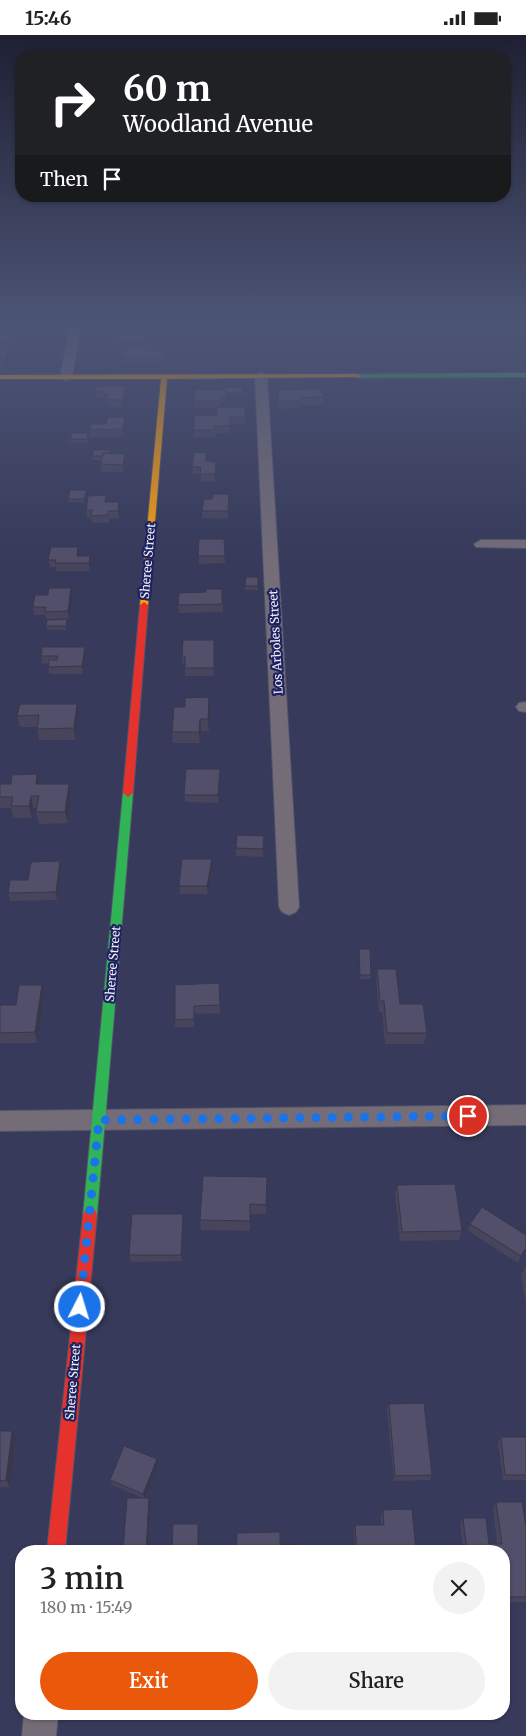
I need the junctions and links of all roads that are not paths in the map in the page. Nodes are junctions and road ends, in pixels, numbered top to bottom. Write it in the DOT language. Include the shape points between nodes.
graph roads {
  1 [pos="162,401"];
  2 [pos="262,401"];
  3 [pos="481,544"];
  4 [pos="526,544"];
  5 [pos="289,907"];
  6 [pos="526,1115"];
  7 [pos="99,1120"];
  8 [pos="0,1121"];
  9 [pos="57,1545"];
  10 [pos="40,1720"];
  11 [pos="39,1736"];
  1 -- 7 [label="street, Sheree Street"];
  2 -- 5 [label="street, Los Arboles Street"];
  3 -- 4 [label="street"];
  6 -- 7 [label="street"];
  7 -- 8 [label="street"];
  7 -- 9 [label="street, Sheree Street"];
  10 -- 11 [label="street"];
}
